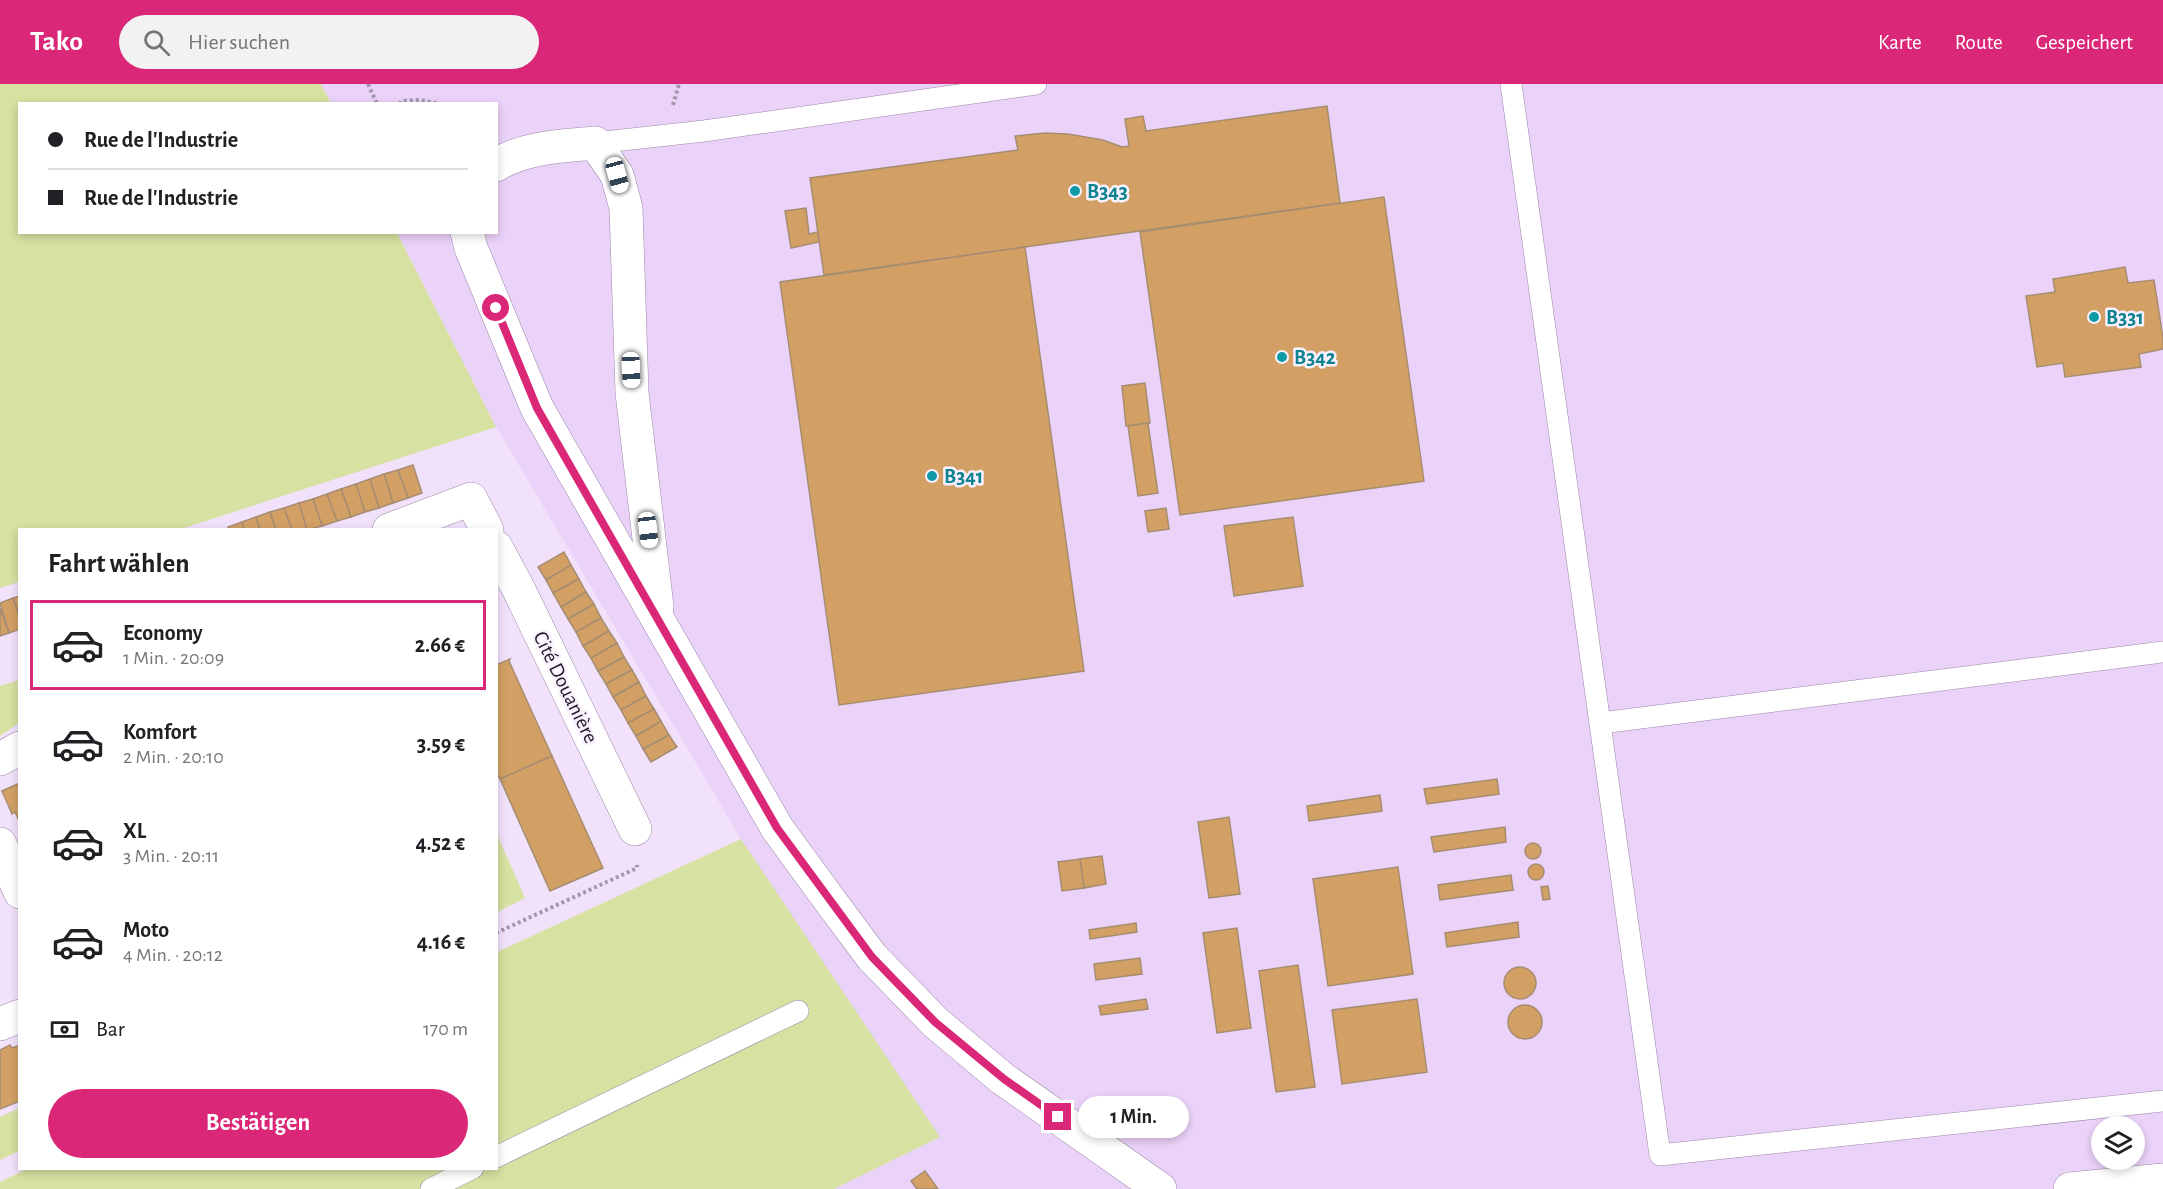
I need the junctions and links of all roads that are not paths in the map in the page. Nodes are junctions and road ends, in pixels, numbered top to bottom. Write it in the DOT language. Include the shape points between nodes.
graph roads {
  1 [pos="1036,84"];
  2 [pos="1511,84"];
  3 [pos="595,143"];
  4 [pos="498,164"];
  5 [pos="467,234"];
  6 [pos="394,528"];
  7 [pos="486,528"];
  8 [pos="498,551"];
  9 [pos="659,621"];
  10 [pos="2163,652"];
  11 [pos="1601,723"];
  12 [pos="18,749"];
  13 [pos="0,759"];
  14 [pos="635,829"];
  15 [pos="0,844"];
  16 [pos="18,887"];
  17 [pos="798,1011"];
  18 [pos="18,1017"];
  19 [pos="0,1024"];
  20 [pos="2163,1101"];
  21 [pos="498,1156"];
  22 [pos="469,1170"];
  23 [pos="2163,1180"];
  24 [pos="430,1189"];
  25 [pos="1160,1189"];
  26 [pos="2070,1189"];
  1 -- 3 [label="lane"];
  2 -- 11 [label="lane"];
  3 -- 4 [label="street" via="554,146"];
  3 -- 9 [label="street" via="617,175 626,208 632,393"];
  5 -- 9 [label="street" via="537,408"];
  6 -- 7 [label="street" via="471,499"];
  8 -- 14 [label="street, Cité Douanière"];
  9 -- 25 [label="street" via="777,828 872,957 935,1022 1004,1079"];
  10 -- 11 [label="lane"];
  11 -- 20 [label="lane" via="1660,1155"];
  12 -- 13 [label="street"];
  15 -- 16 [label="street"];
  17 -- 21 [label="lane"];
  18 -- 19 [label="street"];
  22 -- 24 [label="lane"];
  23 -- 26 [label="street"];
}
